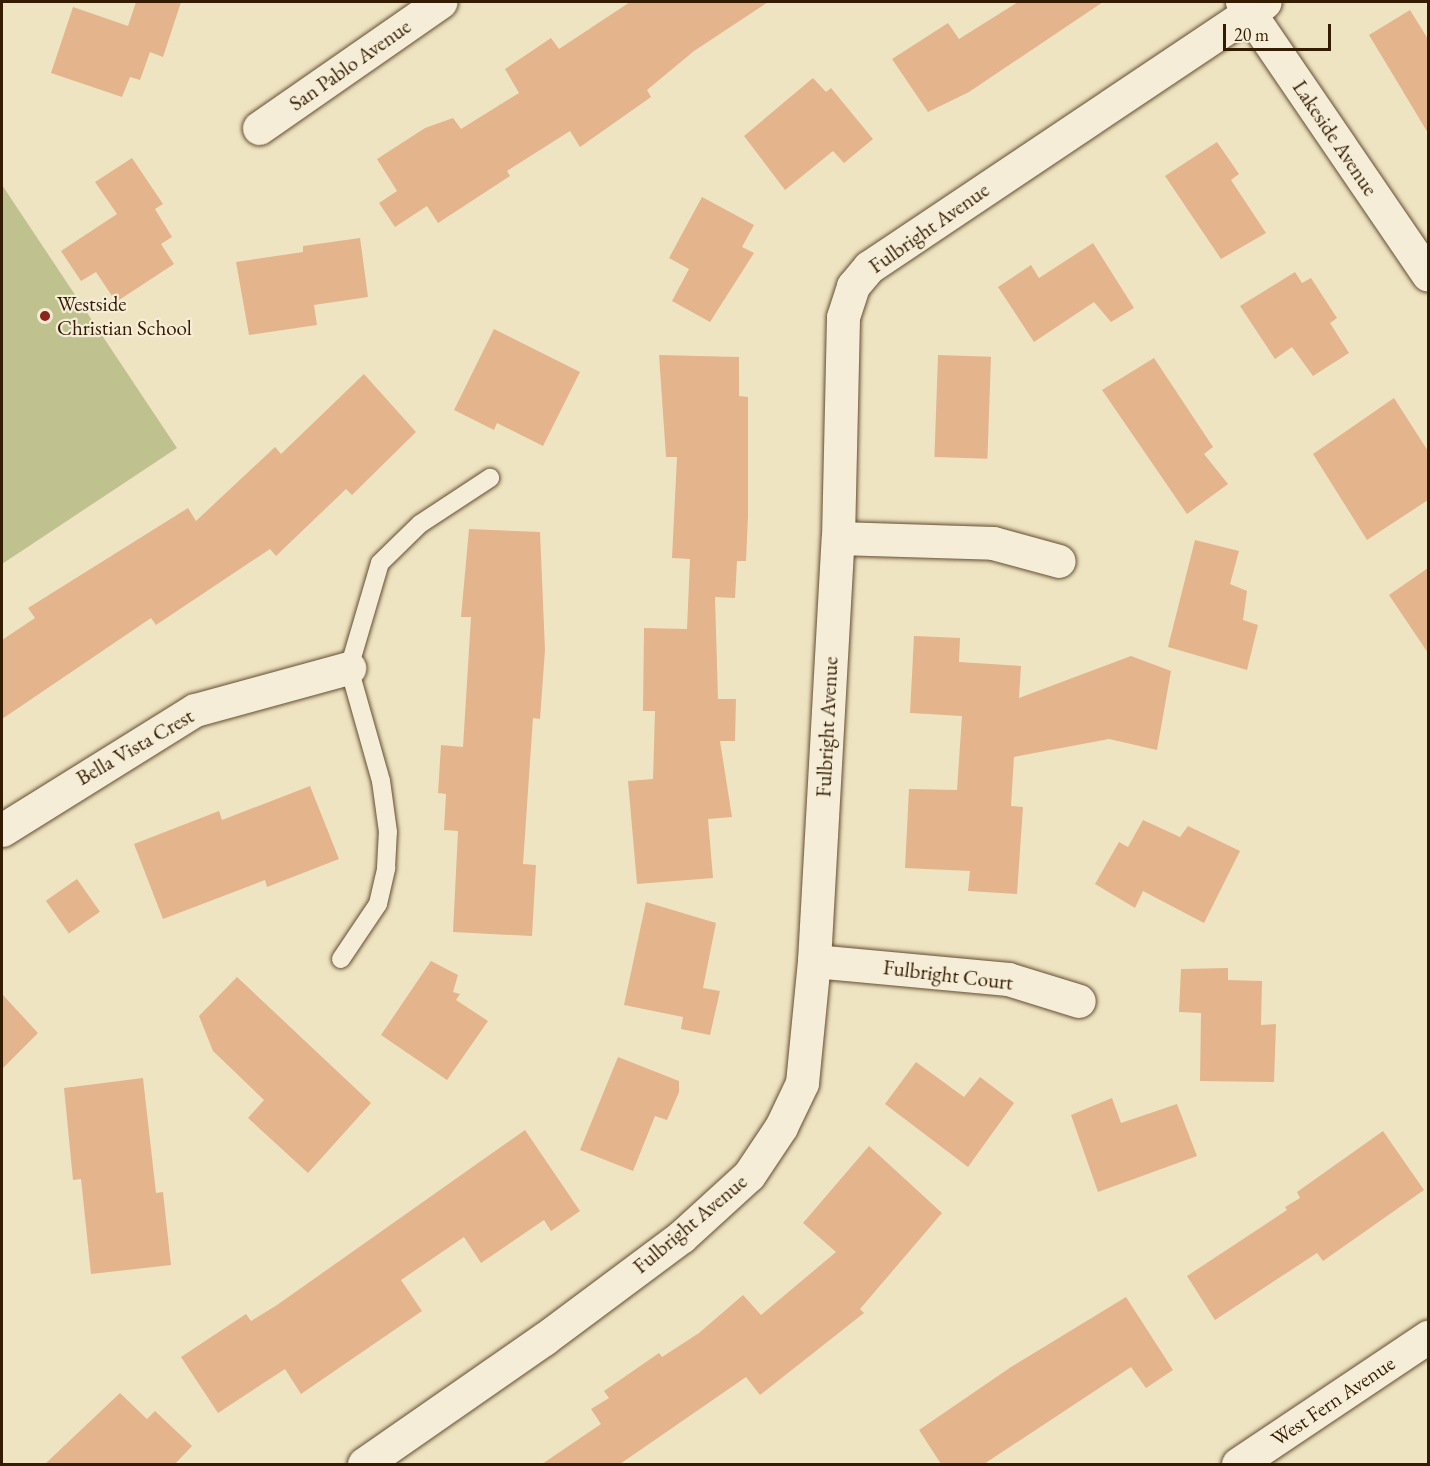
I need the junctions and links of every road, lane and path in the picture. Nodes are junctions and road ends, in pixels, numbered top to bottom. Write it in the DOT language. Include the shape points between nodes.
graph roads {
  1 [pos="441,2"];
  2 [pos="1252,5"];
  3 [pos="259,128"];
  4 [pos="1428,275"];
  5 [pos="490,478"];
  6 [pos="838,538"];
  7 [pos="1059,561"];
  8 [pos="349,668"];
  9 [pos="2,830"];
  10 [pos="341,959"];
  11 [pos="814,961"];
  12 [pos="1079,1002"];
  13 [pos="1428,1337"];
  14 [pos="364,1464"];
  15 [pos="1238,1464"];
  1 -- 3 [label="street, San Pablo Avenue"];
  2 -- 4 [label="street, Lakeside Avenue"];
  2 -- 6 [label="street, Fulbright Avenue" via="868,267 853,286 843,317"];
  5 -- 8 [label="lane" via="420,524 380,562"];
  6 -- 7 [label="street" via="993,543"];
  6 -- 11 [label="street, Fulbright Avenue"];
  8 -- 9 [label="street, Bella Vista Crest" via="195,710"];
  8 -- 10 [label="lane" via="381,781 388,832 378,904"];
  11 -- 12 [label="street, Fulbright Court" via="1008,979"];
  11 -- 14 [label="street, Fulbright Avenue" via="802,1083 781,1127 748,1175 672,1243 544,1339"];
  13 -- 15 [label="street, West Fern Avenue"];
}
